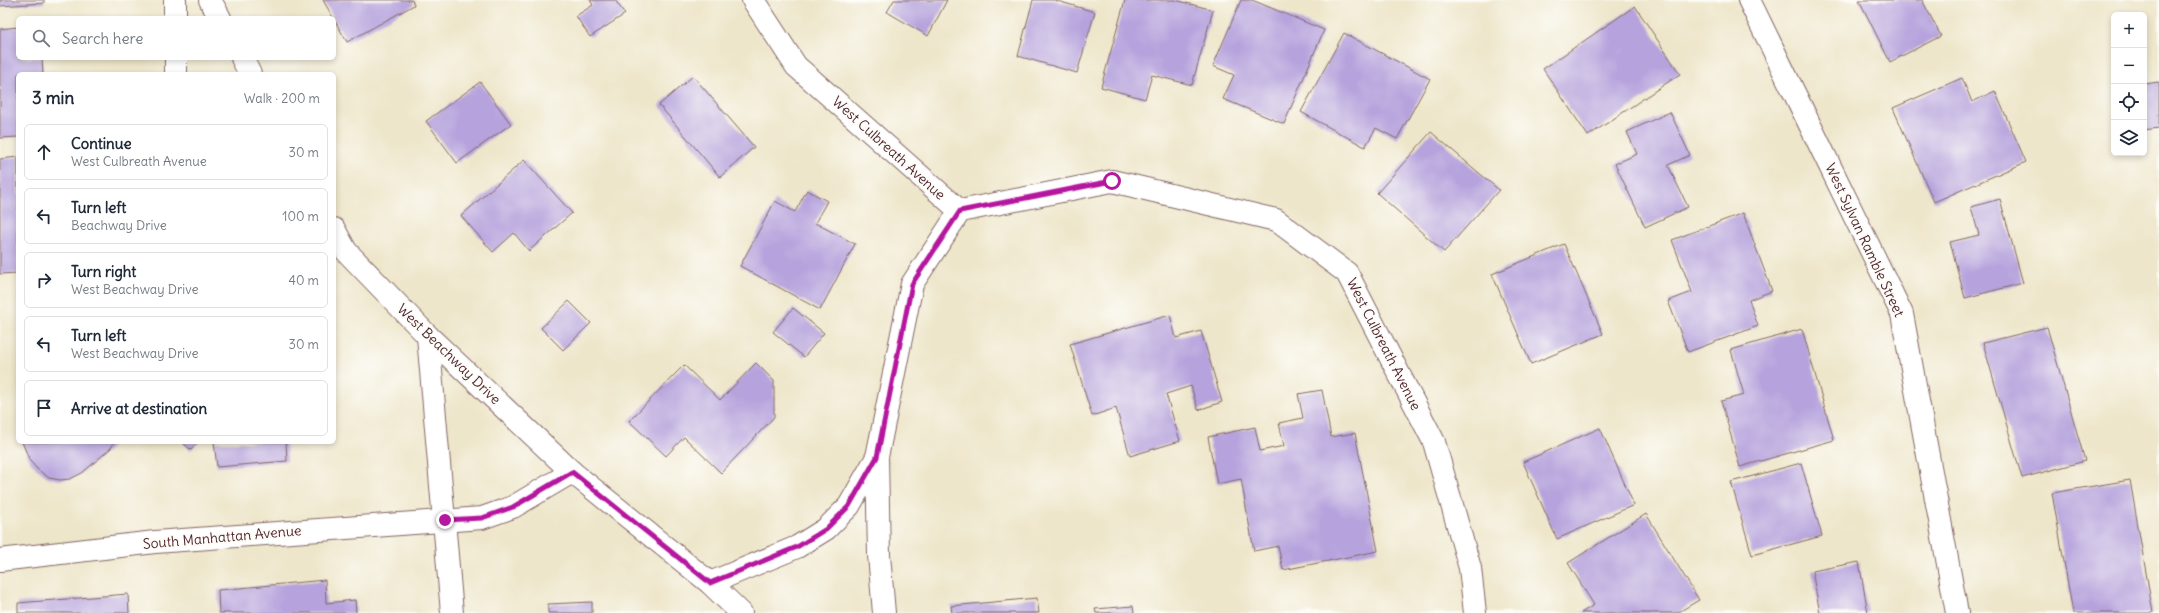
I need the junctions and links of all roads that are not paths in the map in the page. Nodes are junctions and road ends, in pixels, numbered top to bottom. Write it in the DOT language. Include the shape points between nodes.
graph roads {
  1 [pos="175,0"];
  2 [pos="210,0"];
  3 [pos="753,0"];
  4 [pos="1749,0"];
  5 [pos="175,16"];
  6 [pos="219,16"];
  7 [pos="176,60"];
  8 [pos="243,60"];
  9 [pos="176,72"];
  10 [pos="249,72"];
  11 [pos="960,211"];
  12 [pos="336,236"];
  13 [pos="340,250"];
  14 [pos="428,336"];
  15 [pos="877,457"];
  16 [pos="572,472"];
  17 [pos="445,520"];
  18 [pos="0,560"];
  19 [pos="710,583"];
  20 [pos="452,613"];
  21 [pos="741,613"];
  22 [pos="884,613"];
  23 [pos="1475,613"];
  24 [pos="1957,613"];
  1 -- 5 [label="street"];
  2 -- 6 [label="street"];
  3 -- 11 [label="street, West Culbreath Avenue" via="796,66"];
  4 -- 24 [label="street, West Sylvan Ramble Street" via="1902,314"];
  7 -- 9 [label="street"];
  8 -- 10 [label="street"];
  11 -- 15 [label="street" via="912,284"];
  11 -- 23 [label="street, West Culbreath Avenue" via="1112,181 1276,220 1347,273 1434,442 1470,568"];
  12 -- 13 [label="street, West Beachway Drive"];
  13 -- 14 [label="street, West Beachway Drive"];
  14 -- 16 [label="street, West Beachway Drive"];
  14 -- 17 [label="street"];
  15 -- 19 [label="street" via="849,506 826,529 797,547"];
  15 -- 22 [label="street" via="879,555"];
  16 -- 17 [label="street" via="513,507 482,518"];
  16 -- 19 [label="street, West Beachway Drive"];
  17 -- 18 [label="street, South Manhattan Avenue" via="155,542"];
  17 -- 20 [label="street"];
  19 -- 21 [label="street, West Beachway Drive"];
}
